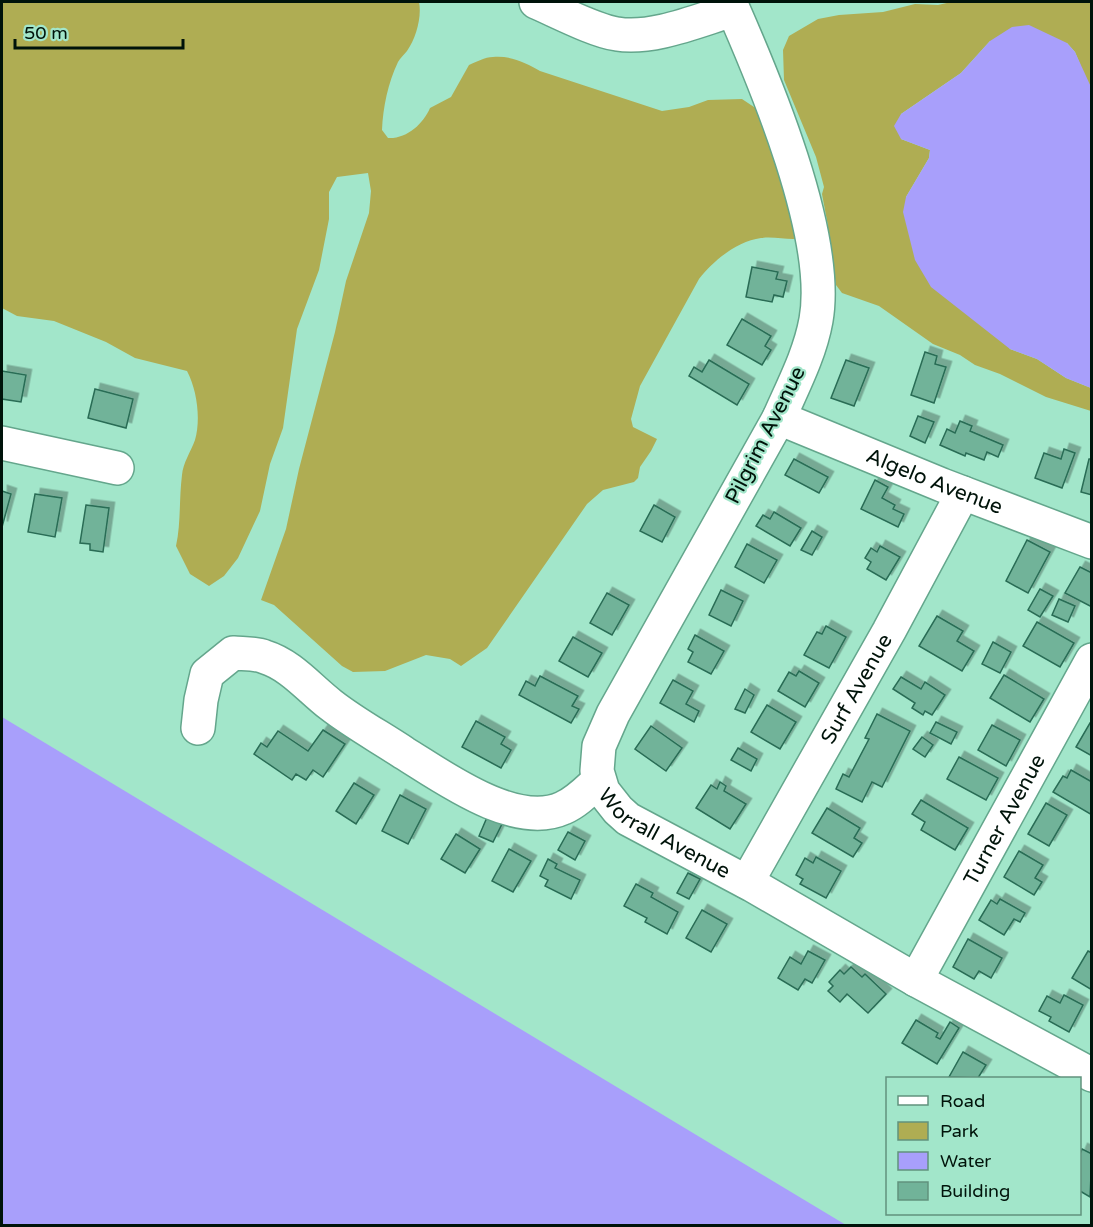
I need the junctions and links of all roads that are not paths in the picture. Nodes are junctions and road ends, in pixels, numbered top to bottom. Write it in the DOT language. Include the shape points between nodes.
graph roads {
  1 [pos="536,2"];
  2 [pos="731,6"];
  3 [pos="779,418"];
  4 [pos="2,443"];
  5 [pos="117,468"];
  6 [pos="963,493"];
  7 [pos="1092,542"];
  8 [pos="1092,660"];
  9 [pos="198,728"];
  10 [pos="599,780"];
  11 [pos="747,882"];
  12 [pos="916,980"];
  13 [pos="1090,1070"];
  1 -- 2 [label="street" via="617,34 671,29"];
  2 -- 3 [label="street, Pilgrim Avenue" via="793,167 817,268 816,320"];
  3 -- 6 [label="street, Algelo Avenue"];
  3 -- 10 [label="street, Pilgrim Avenue" via="613,714 597,753"];
  4 -- 5 [label="street"];
  6 -- 7 [label="street, Algelo Avenue"];
  6 -- 11 [label="street, Surf Avenue"];
  8 -- 12 [label="street, Turner Avenue"];
  9 -- 10 [label="street, Worrall Avenue" via="207,674 233,653 255,655 290,669 361,726 490,802 530,812 562,809"];
  10 -- 11 [label="street, Worrall Avenue" via="610,801 628,819"];
  11 -- 12 [label="street, Worrall Avenue"];
  12 -- 13 [label="street, Worrall Avenue"];
}
